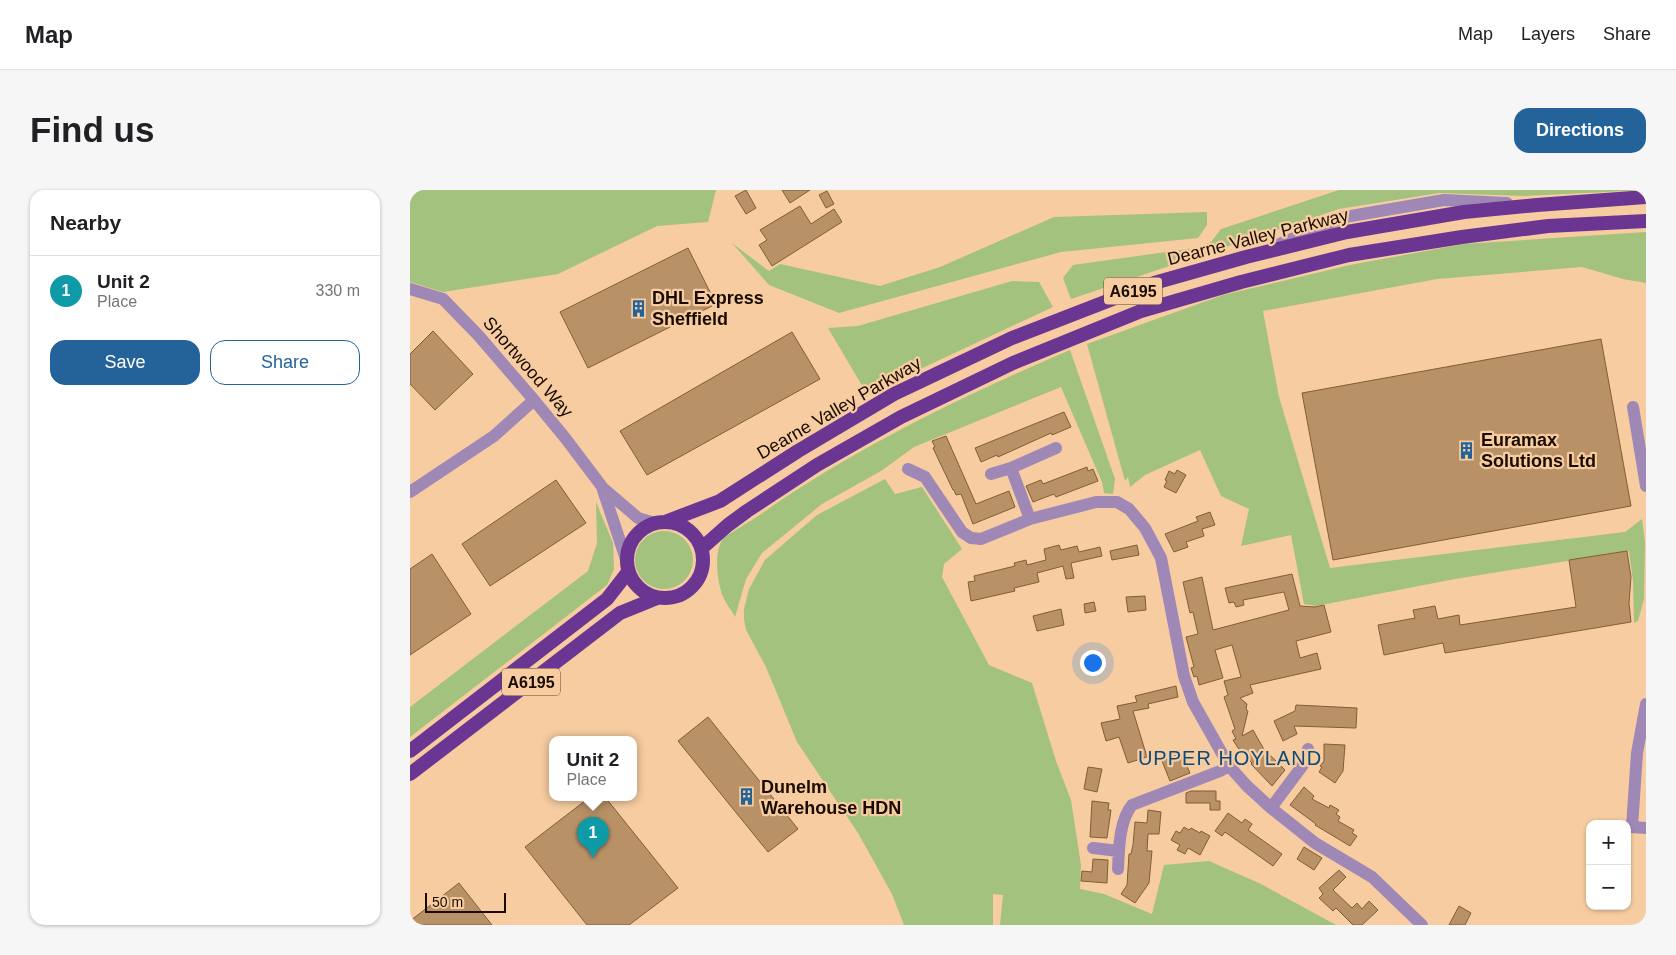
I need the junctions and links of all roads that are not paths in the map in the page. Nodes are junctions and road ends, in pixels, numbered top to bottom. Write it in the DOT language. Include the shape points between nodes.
graph roads {
  1 [pos="1646,197"];
  2 [pos="1646,221"];
  3 [pos="410,289"];
  4 [pos="534,400"];
  5 [pos="1633,407"];
  6 [pos="1056,448"];
  7 [pos="1011,468"];
  8 [pos="908,469"];
  9 [pos="991,474"];
  10 [pos="1646,486"];
  11 [pos="603,488"];
  12 [pos="410,492"];
  13 [pos="1030,519"];
  14 [pos="660,522"];
  15 [pos="702,548"];
  16 [pos="627,566"];
  17 [pos="657,598"];
  18 [pos="1646,704"];
  19 [pos="1308,749"];
  20 [pos="410,750"];
  21 [pos="1229,766"];
  22 [pos="410,774"];
  23 [pos="1271,808"];
  24 [pos="1646,828"];
  25 [pos="1093,848"];
  26 [pos="1119,851"];
  27 [pos="1118,869"];
  28 [pos="1422,925"];
  1 -- 14 [label="highway, Dearne Valley Parkway / A6195" via="1464,212 1347,232 1154,283 1012,338 894,394 720,501"];
  2 -- 15 [label="highway, A6195" via="1548,226 1349,255 1241,282 1141,312 1012,363 900,417 817,465 747,511"];
  3 -- 4 [label="street, Shortwood Way" via="443,300"];
  4 -- 11 [label="street, Shortwood Way"];
  4 -- 12 [label="street" via="494,436"];
  5 -- 10 [label="street"];
  6 -- 7 [label="street"];
  7 -- 9 [label="street"];
  7 -- 13 [label="street"];
  8 -- 13 [label="street" via="925,477 962,532 971,538 981,539"];
  11 -- 14 [label="street, Shortwood Way" via="638,518"];
  11 -- 16 [label="street, Shortwood Way"];
  13 -- 21 [label="street" via="1096,502 1117,502 1129,509 1145,528 1161,558 1184,676 1193,702"];
  14 -- 15 [label="highway" via="676,523 686,528"];
  14 -- 16 [label="highway, A6195" via="644,528 635,536 628,547"];
  15 -- 17 [label="highway, A6195" via="703,568 691,589 681,596"];
  16 -- 17 [label="highway" via="632,581 639,589"];
  16 -- 20 [label="highway, A6195" via="607,599"];
  17 -- 22 [label="highway, A6195" via="620,613"];
  18 -- 24 [label="street" via="1637,753 1632,827"];
  19 -- 23 [label="street" via="1303,765"];
  21 -- 23 [label="street"];
  21 -- 26 [label="street" via="1132,805 1127,811"];
  23 -- 28 [label="street" via="1315,843 1372,877"];
  25 -- 26 [label="street"];
  26 -- 27 [label="street"];
}
